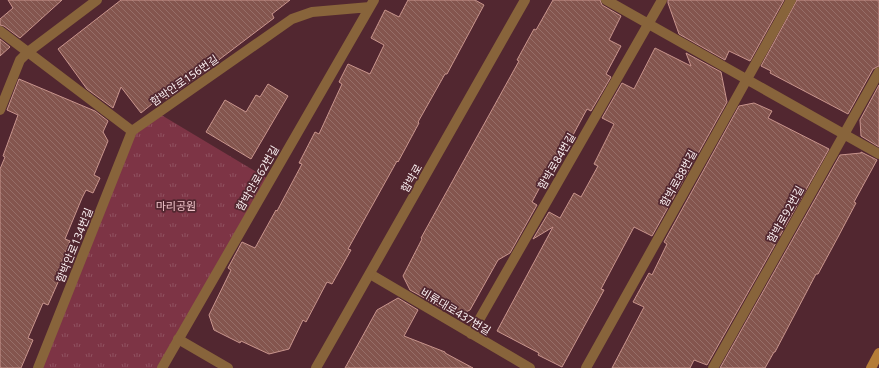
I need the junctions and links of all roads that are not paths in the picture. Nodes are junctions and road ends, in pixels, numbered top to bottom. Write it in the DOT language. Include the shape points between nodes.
graph roads {
  1 [pos="97,0"];
  2 [pos="526,0"];
  3 [pos="606,0"];
  4 [pos="662,0"];
  5 [pos="791,0"];
  6 [pos="372,4"];
  7 [pos="649,24"];
  8 [pos="0,31"];
  9 [pos="28,52"];
  10 [pos="879,72"];
  11 [pos="746,80"];
  12 [pos="0,110"];
  13 [pos="132,131"];
  14 [pos="843,135"];
  15 [pos="879,154"];
  16 [pos="370,274"];
  17 [pos="471,334"];
  18 [pos="178,339"];
  19 [pos="879,353"];
  20 [pos="38,368"];
  21 [pos="162,368"];
  22 [pos="228,368"];
  23 [pos="316,368"];
  24 [pos="530,368"];
  25 [pos="586,368"];
  26 [pos="713,368"];
  27 [pos="870,368"];
  1 -- 9 [label="street"];
  2 -- 16 [label="street, 함박로"];
  3 -- 7 [label="street"];
  4 -- 7 [label="street, 함박로84번길"];
  5 -- 11 [label="street, 함박로88번길"];
  6 -- 13 [label="street, 함박안로156번길" via="312,12 292,19"];
  6 -- 18 [label="street, 함박안로62번길"];
  7 -- 11 [label="street"];
  7 -- 17 [label="street, 함박로84번길"];
  8 -- 9 [label="street"];
  9 -- 12 [label="street" via="20,60"];
  9 -- 13 [label="street"];
  10 -- 14 [label="street, 함박로92번길"];
  11 -- 14 [label="street"];
  11 -- 25 [label="street, 함박로88번길"];
  13 -- 20 [label="street, 함박안로134번길"];
  14 -- 15 [label="street"];
  14 -- 26 [label="street, 함박로92번길"];
  16 -- 17 [label="street, 비류대로437번길"];
  16 -- 23 [label="street, 함박로"];
  17 -- 24 [label="street, 비류대로437번길"];
  18 -- 21 [label="street, 함박안로62번길"];
  18 -- 22 [label="street"];
  19 -- 27 [label="main road"];
}
